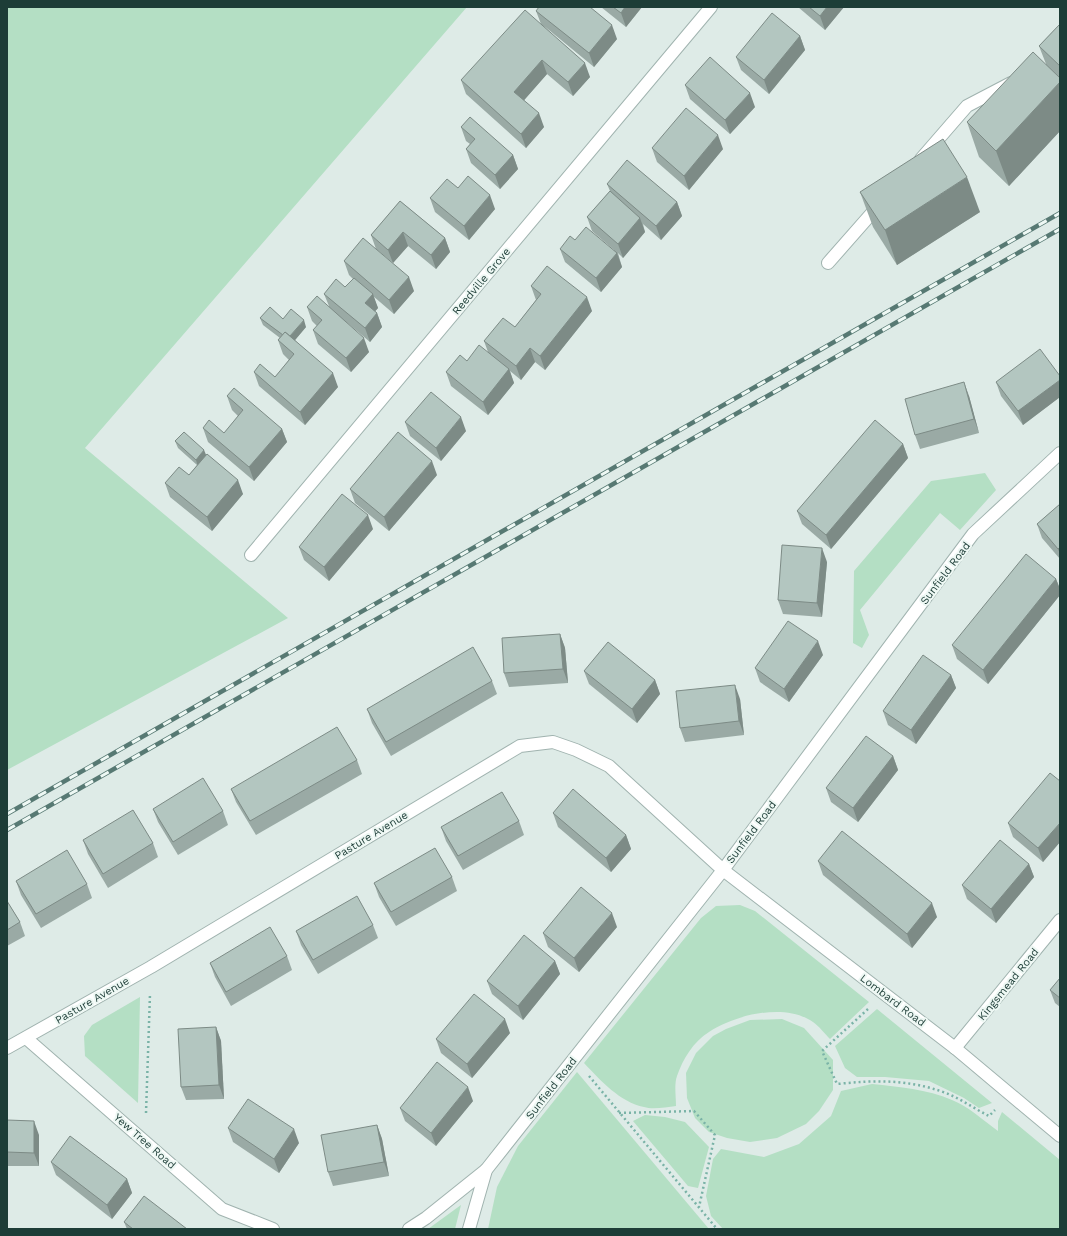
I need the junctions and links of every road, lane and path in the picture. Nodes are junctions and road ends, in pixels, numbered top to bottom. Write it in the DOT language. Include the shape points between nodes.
graph roads {
  1 [pos="711,7"];
  2 [pos="1021,77"];
  3 [pos="911,170"];
  4 [pos="885,199"];
  5 [pos="828,263"];
  6 [pos="1060,453"];
  7 [pos="251,555"];
  8 [pos="723,870"];
  9 [pos="1060,920"];
  10 [pos="151,967"];
  11 [pos="884,993"];
  12 [pos="26,1038"];
  13 [pos="7,1048"];
  14 [pos="955,1048"];
  15 [pos="574,1059"];
  16 [pos="1011,1095"];
  17 [pos="620,1113"];
  18 [pos="1060,1136"];
  19 [pos="145,1141"];
  20 [pos="486,1170"];
  21 [pos="699,1208"];
  22 [pos="273,1229"];
  23 [pos="409,1229"];
  24 [pos="470,1229"];
  25 [pos="717,1229"];
  1 -- 7 [label="street, Reedville Grove"];
  2 -- 3 [label="street" via="967,106"];
  4 -- 5 [label="street"];
  6 -- 8 [label="street, Sunfield Road" via="973,534"];
  8 -- 10 [label="street, Pasture Avenue" via="609,766 553,742 520,746"];
  8 -- 11 [label="street, Lombard Road"];
  8 -- 15 [label="street, Sunfield Road"];
  9 -- 14 [label="street, Kingsmead Road"];
  10 -- 12 [label="street, Pasture Avenue"];
  10 -- 19 [label="path"];
  11 -- 14 [label="street, Lombard Road"];
  11 -- 16 [label="path" via="822,1051 837,1084 870,1081 910,1083 947,1093 989,1116"];
  12 -- 13 [label="street, Pasture Avenue"];
  12 -- 19 [label="street, Yew Tree Road"];
  14 -- 16 [label="street, Lombard Road"];
  15 -- 17 [label="path"];
  15 -- 20 [label="street, Sunfield Road"];
  16 -- 18 [label="street, Lombard Road"];
  17 -- 21 [label="path"];
  17 -- 21 [label="path" via="694,1111 715,1134"];
  19 -- 22 [label="street, Yew Tree Road" via="222,1209"];
  20 -- 23 [label="street"];
  20 -- 24 [label="street, Sunfield Road"];
  21 -- 25 [label="path"];
}
